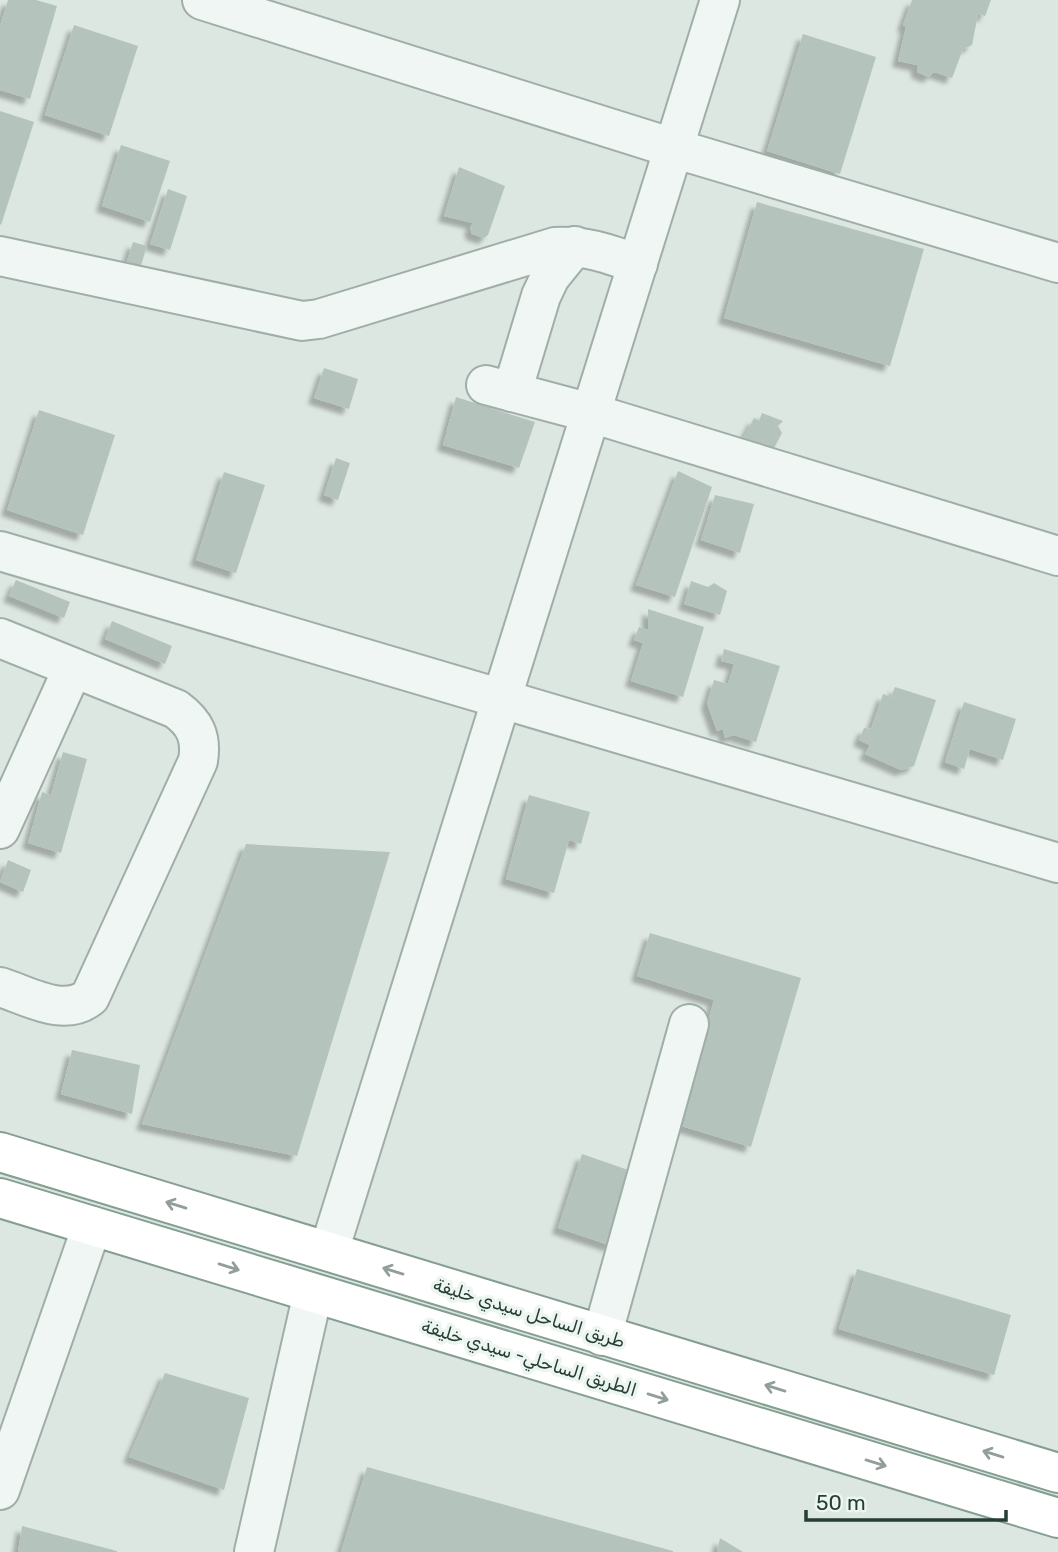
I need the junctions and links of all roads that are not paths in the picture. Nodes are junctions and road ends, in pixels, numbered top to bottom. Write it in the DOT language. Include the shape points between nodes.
graph roads {
  1 [pos="202,0"];
  2 [pos="720,0"];
  3 [pos="673,148"];
  4 [pos="575,246"];
  5 [pos="0,256"];
  6 [pos="1058,263"];
  7 [pos="638,264"];
  8 [pos="591,413"];
  9 [pos="0,551"];
  10 [pos="1058,556"];
  11 [pos="0,638"];
  12 [pos="73,668"];
  13 [pos="502,699"];
  14 [pos="0,829"];
  15 [pos="1058,863"];
  16 [pos="0,987"];
  17 [pos="690,1024"];
  18 [pos="11,1155"];
  19 [pos="6,1200"];
  20 [pos="92,1226"];
  21 [pos="329,1251"];
  22 [pos="313,1293"];
  23 [pos="602,1335"];
  24 [pos="1058,1473"];
  25 [pos="0,1490"];
  26 [pos="1058,1518"];
  27 [pos="254,1552"];
  1 -- 3 [label="street"];
  2 -- 3 [label="street"];
  3 -- 6 [label="street"];
  3 -- 7 [label="street"];
  4 -- 5 [label="street" via="555,247 319,320 302,321"];
  4 -- 7 [label="street"];
  4 -- 8 [label="street" via="550,277 499,388"];
  7 -- 8 [label="street"];
  8 -- 10 [label="street"];
  8 -- 13 [label="street"];
  9 -- 13 [label="street"];
  11 -- 12 [label="street"];
  12 -- 14 [label="street"];
  12 -- 16 [label="street" via="176,709 198,733 198,761 90,997 67,1008"];
  13 -- 15 [label="street"];
  13 -- 21 [label="street"];
  17 -- 23 [label="street"];
  18 -- 19 [label="highway"];
  21 -- 18 [label="highway, طريق الساحل سيدي خليفة, one-way"];
  19 -- 20 [label="highway, الطريق الساحلي- سيدي خليفة"];
  20 -- 22 [label="highway, الطريق الساحلي- سيدي خليفة, one-way"];
  20 -- 25 [label="street"];
  23 -- 21 [label="highway, طريق الساحل سيدي خليفة, one-way"];
  22 -- 26 [label="highway, الطريق الساحلي- سيدي خليفة, one-way"];
  22 -- 27 [label="street"];
  24 -- 23 [label="highway, طريق الساحل سيدي خليفة, one-way"];
}
